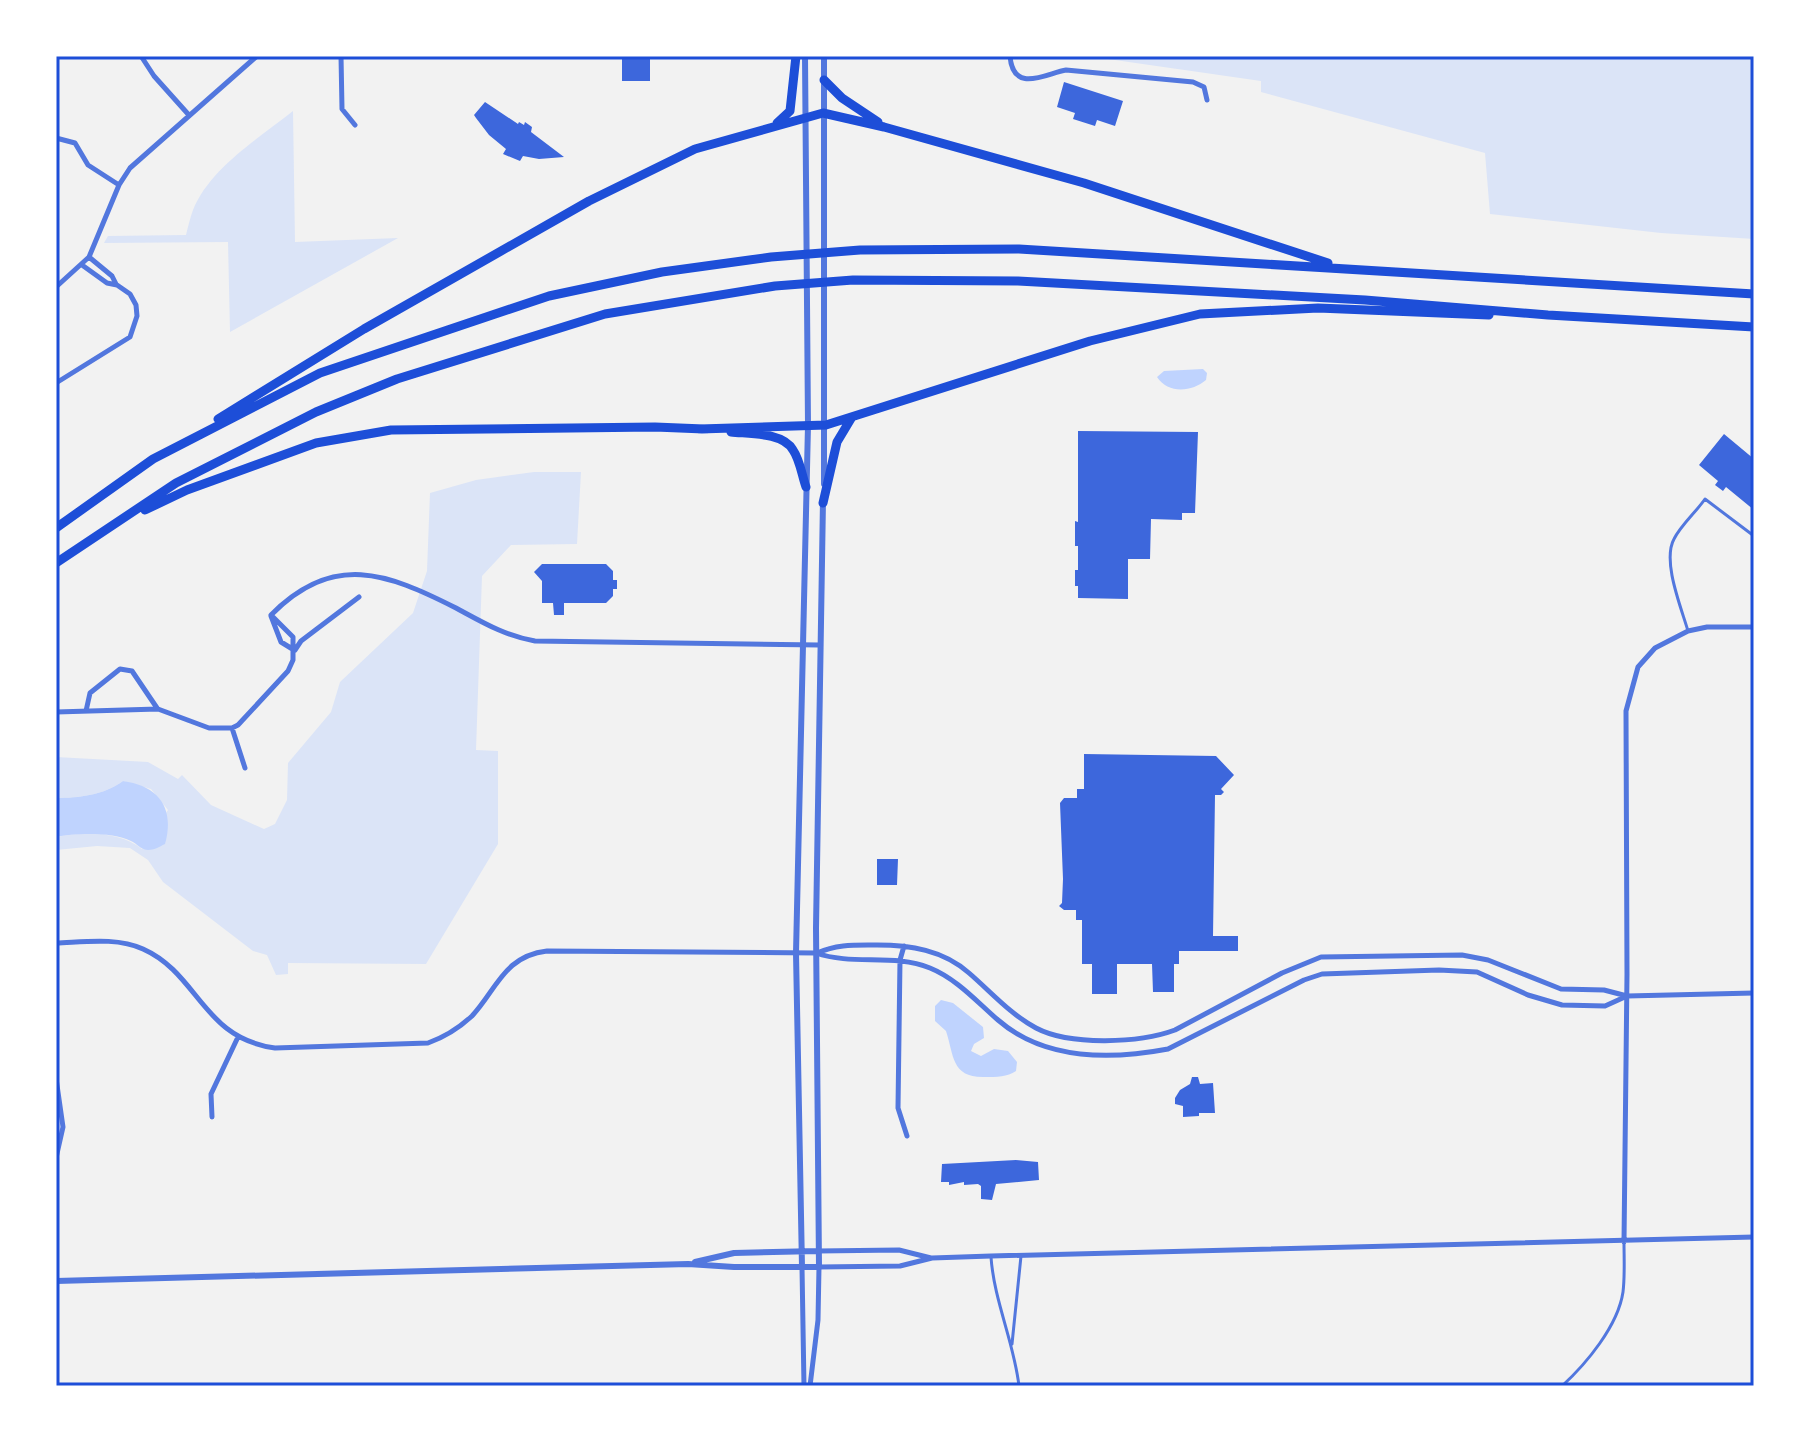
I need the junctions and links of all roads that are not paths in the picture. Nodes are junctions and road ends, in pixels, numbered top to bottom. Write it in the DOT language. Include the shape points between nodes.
graph roads {
  1 [pos="141,56"];
  2 [pos="257,56"];
  3 [pos="341,56"];
  4 [pos="796,56"];
  5 [pos="805,56"];
  6 [pos="824,56"];
  7 [pos="1010,56"];
  8 [pos="824,80"];
  9 [pos="1207,100"];
  10 [pos="823,113"];
  11 [pos="188,114"];
  12 [pos="805,117"];
  13 [pos="355,125"];
  14 [pos="884,127"];
  15 [pos="771,128"];
  16 [pos="56,138"];
  17 [pos="119,185"];
  18 [pos="89,257"];
  19 [pos="82,265"];
  20 [pos="1343,268"];
  21 [pos="117,285"];
  22 [pos="56,287"];
  23 [pos="1754,294"];
  24 [pos="1548,315"];
  25 [pos="1754,327"];
  26 [pos="56,383"];
  27 [pos="853,416"];
  28 [pos="808,425"];
  29 [pos="826,425"];
  30 [pos="700,429"];
  31 [pos="153,459"];
  32 [pos="806,487"];
  33 [pos="823,503"];
  34 [pos="121,522"];
  35 [pos="56,528"];
  36 [pos="1754,536"];
  37 [pos="56,563"];
  38 [pos="359,597"];
  39 [pos="271,615"];
  40 [pos="1754,627"];
  41 [pos="1688,631"];
  42 [pos="803,644"];
  43 [pos="819,645"];
  44 [pos="294,650"];
  45 [pos="158,709"];
  46 [pos="86,711"];
  47 [pos="56,712"];
  48 [pos="232,728"];
  49 [pos="245,768"];
  50 [pos="56,943"];
  51 [pos="904,946"];
  52 [pos="796,953"];
  53 [pos="816,953"];
  54 [pos="900,960"];
  55 [pos="1754,993"];
  56 [pos="1627,996"];
  57 [pos="238,1037"];
  58 [pos="56,1078"];
  59 [pos="212,1117"];
  60 [pos="907,1136"];
  61 [pos="56,1158"];
  62 [pos="1754,1237"];
  63 [pos="1624,1242"];
  64 [pos="802,1251"];
  65 [pos="818,1251"];
  66 [pos="1021,1255"];
  67 [pos="991,1256"];
  68 [pos="932,1258"];
  69 [pos="688,1264"];
  70 [pos="802,1267"];
  71 [pos="819,1267"];
  72 [pos="56,1281"];
  73 [pos="1012,1347"];
  74 [pos="807,1386"];
  75 [pos="1019,1386"];
  76 [pos="1562,1386"];
  1 -- 11 [label="street"];
  2 -- 11 [label="street"];
  3 -- 13 [label="street" via="342,109"];
  4 -- 15 [label="highway" via="790,111"];
  5 -- 12 [label="street"];
  6 -- 8 [label="street"];
  7 -- 9 [label="street" via="1020,76 1031,80 1066,70 1193,82 1204,87"];
  8 -- 10 [label="street"];
  8 -- 14 [label="highway"];
  10 -- 12 [label="highway"];
  10 -- 14 [label="highway"];
  10 -- 29 [label="street"];
  11 -- 17 [label="street"];
  12 -- 15 [label="highway"];
  12 -- 28 [label="street"];
  14 -- 20 [label="highway" via="1084,183"];
  15 -- 31 [label="highway" via="695,149 589,201 364,329"];
  16 -- 17 [label="street" via="75,143 88,165"];
  17 -- 18 [label="street"];
  18 -- 19 [label="street"];
  18 -- 21 [label="street"];
  19 -- 21 [label="street"];
  19 -- 22 [label="street"];
  20 -- 23 [label="highway"];
  20 -- 31 [label="highway" via="1019,249 860,250 662,272 549,296 320,373"];
  21 -- 26 [label="street" via="136,305 130,337"];
  24 -- 25 [label="highway"];
  24 -- 27 [label="highway" via="1318,308 1200,314 1090,341"];
  24 -- 34 [label="highway" via="963,279 775,286 605,314 397,379 316,412 176,483"];
  27 -- 29 [label="highway"];
  27 -- 33 [label="highway" via="837,442"];
  28 -- 29 [label="highway"];
  28 -- 30 [label="highway"];
  28 -- 32 [label="street"];
  29 -- 33 [label="street"];
  30 -- 32 [label="highway" via="783,441 794,451"];
  30 -- 34 [label="highway" via="376,432 316,443 260,462"];
  31 -- 35 [label="highway"];
  32 -- 42 [label="street"];
  33 -- 43 [label="street"];
  34 -- 37 [label="highway"];
  36 -- 41 [label="lane" via="1705,499 1673,540 1671,570"];
  38 -- 44 [label="street"];
  39 -- 42 [label="street" via="314,583 365,574 416,589 523,639"];
  39 -- 44 [label="street" via="281,642"];
  39 -- 44 [label="street" via="293,637"];
  40 -- 41 [label="street"];
  41 -- 56 [label="street" via="1655,648 1638,667 1626,711"];
  42 -- 43 [label="street"];
  42 -- 52 [label="street"];
  43 -- 53 [label="street"];
  44 -- 48 [label="street" via="288,671"];
  45 -- 46 [label="street"];
  45 -- 46 [label="street" via="127,668 90,693"];
  45 -- 48 [label="street" via="209,728"];
  46 -- 47 [label="street"];
  48 -- 49 [label="street"];
  50 -- 57 [label="street" via="122,943 143,949 179,976 220,1025"];
  51 -- 53 [label="street" via="836,945"];
  51 -- 54 [label="street"];
  51 -- 56 [label="street" via="949,959 1013,1014 1039,1030 1068,1038 1160,1036 1321,957 1462,955 1561,989"];
  52 -- 53 [label="street"];
  52 -- 57 [label="street" via="540,952 509,968 473,1015 428,1043 275,1048"];
  52 -- 64 [label="street"];
  53 -- 54 [label="street" via="835,960"];
  53 -- 65 [label="street"];
  54 -- 56 [label="street" via="959,984 1020,1037 1068,1054 1168,1049 1322,974 1477,972 1562,1005 1605,1006"];
  54 -- 60 [label="street" via="898,1108"];
  55 -- 56 [label="street"];
  56 -- 63 [label="street"];
  57 -- 59 [label="street" via="211,1094"];
  58 -- 61 [label="street" via="63,1127"];
  62 -- 63 [label="street"];
  63 -- 66 [label="street"];
  63 -- 76 [label="lane" via="1623,1295 1613,1319 1597,1348"];
  64 -- 65 [label="street"];
  64 -- 69 [label="street" via="734,1253"];
  64 -- 70 [label="street"];
  65 -- 68 [label="street" via="899,1250"];
  65 -- 71 [label="street"];
  66 -- 67 [label="street"];
  66 -- 73 [label="lane"];
  67 -- 68 [label="street"];
  67 -- 73 [label="lane"];
  68 -- 71 [label="street" via="900,1266"];
  69 -- 70 [label="street"];
  69 -- 72 [label="street"];
  70 -- 71 [label="street"];
  70 -- 74 [label="street"];
  71 -- 74 [label="street" via="818,1320"];
  73 -- 75 [label="lane"];
}
